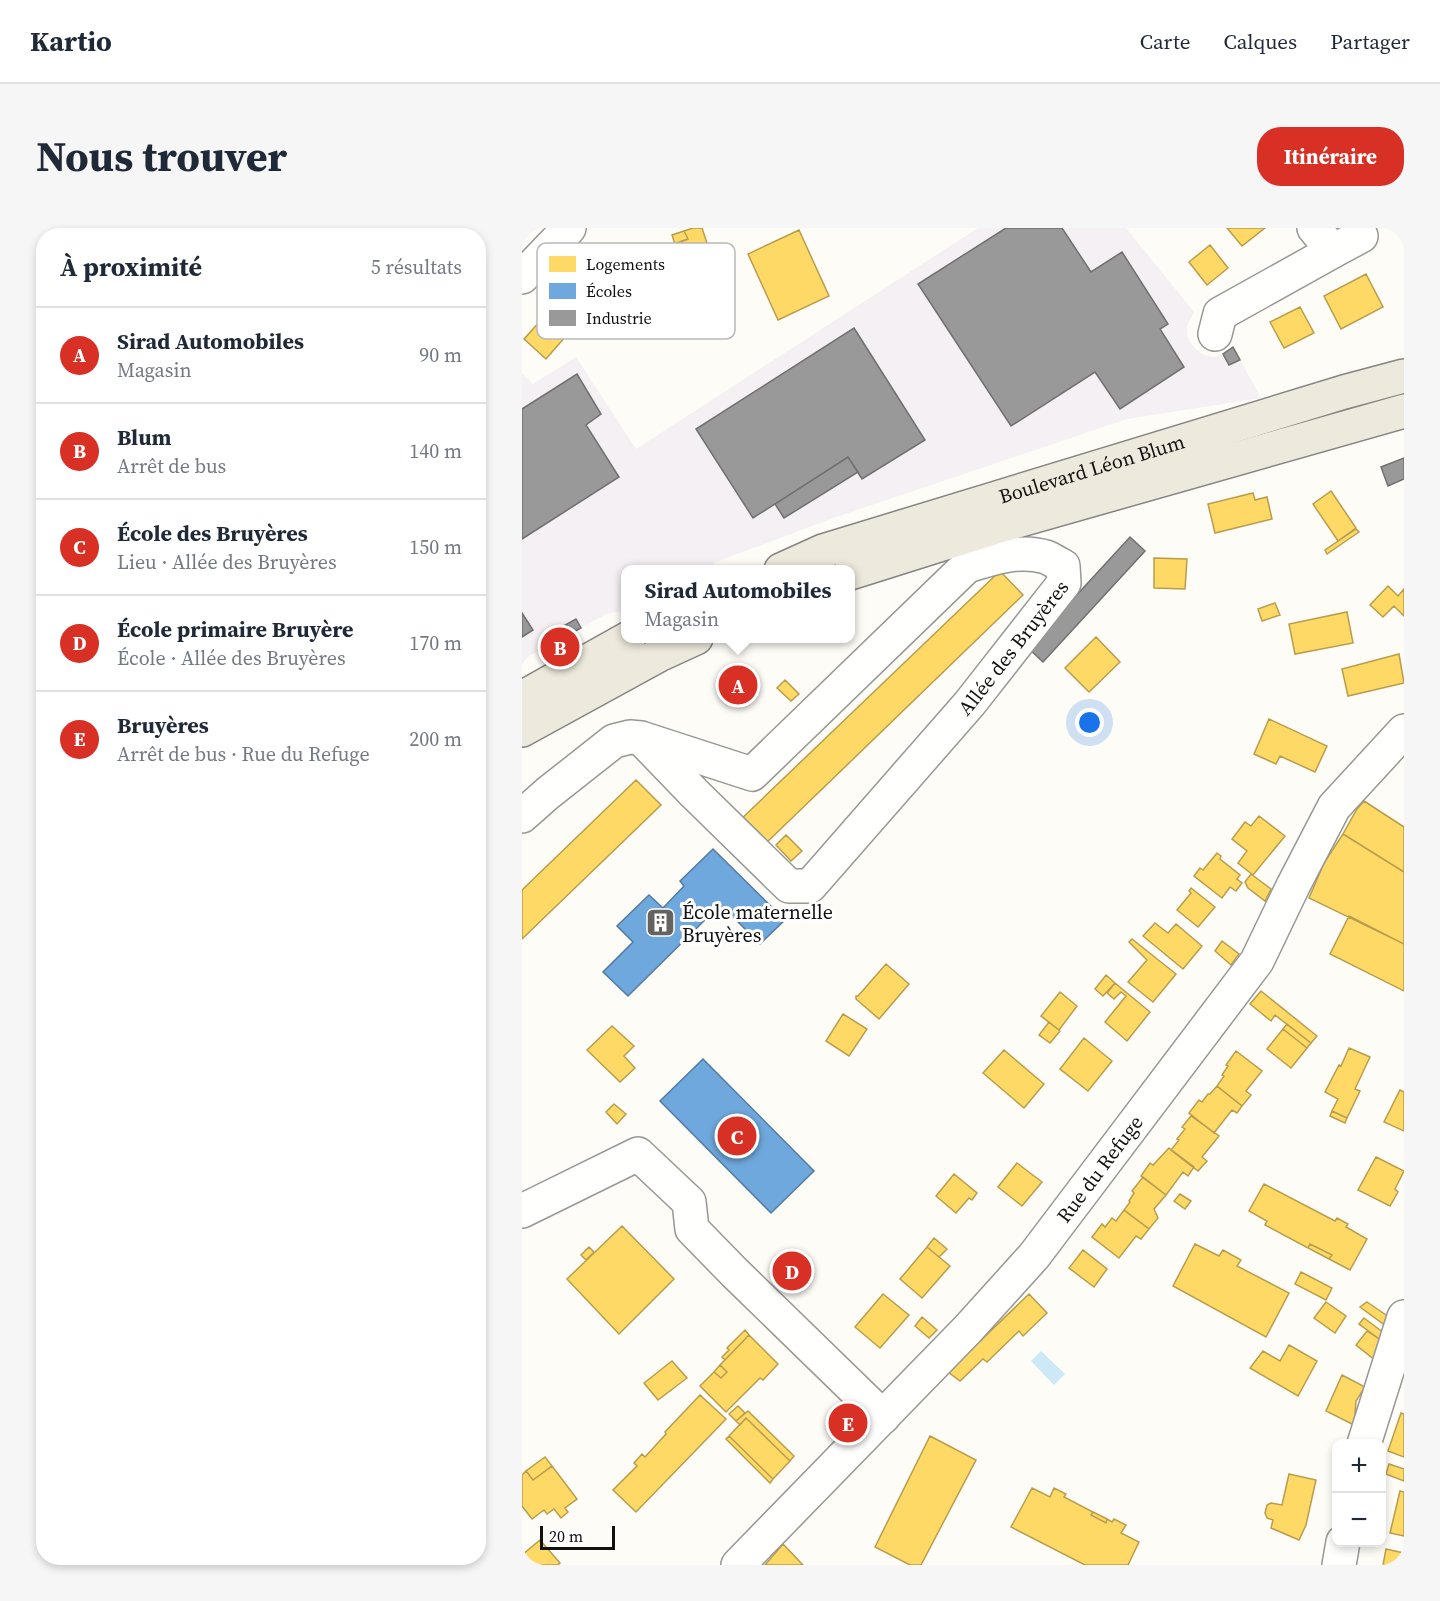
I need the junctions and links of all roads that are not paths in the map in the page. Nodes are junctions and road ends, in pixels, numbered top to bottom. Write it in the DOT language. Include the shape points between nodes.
graph roads {
  1 [pos="569,228"];
  2 [pos="1336,238"];
  3 [pos="555,243"];
  4 [pos="537,261"];
  5 [pos="522,277"];
  6 [pos="1215,334"];
  7 [pos="1404,376"];
  8 [pos="1404,411"];
  9 [pos="793,565"];
  10 [pos="855,571"];
  11 [pos="622,643"];
  12 [pos="687,643"];
  13 [pos="522,698"];
  14 [pos="522,730"];
  15 [pos="1404,730"];
  16 [pos="641,738"];
  17 [pos="522,816"];
  18 [pos="522,1211"];
  19 [pos="1404,1317"];
  20 [pos="883,1417"];
  21 [pos="1365,1439"];
  22 [pos="1342,1547"];
  23 [pos="738,1565"];
  24 [pos="1338,1565"];
  1 -- 3 [label="street"];
  2 -- 6 [label="street" via="1220,314"];
  4 -- 5 [label="street"];
  7 -- 9 [label="main road, Boulevard Léon Blum" via="824,551"];
  8 -- 10 [label="main road, Boulevard Léon Blum" via="996,527"];
  11 -- 13 [label="main road"];
  12 -- 14 [label="main road"];
  15 -- 20 [label="street, Rue du Refuge" via="1334,807 1257,962 1041,1247"];
  16 -- 16 [label="street, Allée des Bruyères" via="789,886 810,886 984,685 1064,583 1063,566 1046,557 1023,554 967,566 752,774"];
  16 -- 17 [label="street, Allée des Bruyères" via="614,741"];
  18 -- 20 [label="street" via="638,1154 689,1202 692,1229"];
  19 -- 21 [label="street"];
  20 -- 23 [label="street, Rue du Refuge"];
  22 -- 24 [label="street"];
}
